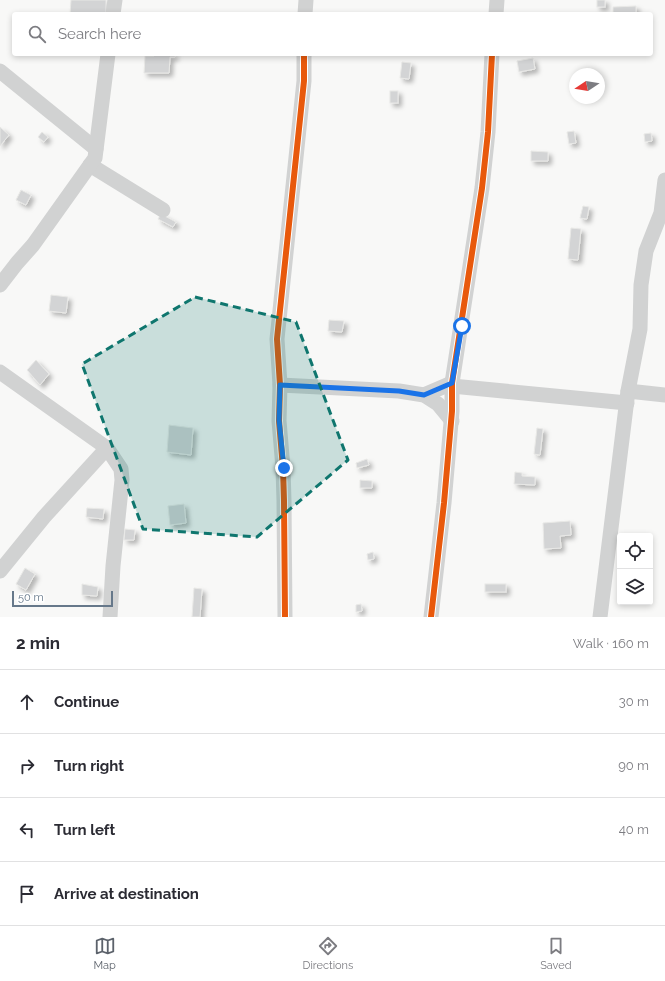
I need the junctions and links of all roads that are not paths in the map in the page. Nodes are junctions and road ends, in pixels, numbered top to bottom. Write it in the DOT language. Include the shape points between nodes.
graph roads {
  1 [pos="115,0"];
  2 [pos="306,0"];
  3 [pos="497,0"];
  4 [pos="113,12"];
  5 [pos="305,12"];
  6 [pos="496,12"];
  7 [pos="108,56"];
  8 [pos="304,56"];
  9 [pos="492,56"];
  10 [pos="0,71"];
  11 [pos="96,149"];
  12 [pos="90,165"];
  13 [pos="665,180"];
  14 [pos="163,210"];
  15 [pos="2,279"];
  16 [pos="0,372"];
  17 [pos="280,385"];
  18 [pos="452,385"];
  19 [pos="424,395"];
  20 [pos="665,395"];
  21 [pos="628,397"];
  22 [pos="452,420"];
  23 [pos="107,448"];
  24 [pos="0,571"];
  25 [pos="110,617"];
  26 [pos="285,617"];
  27 [pos="431,617"];
  28 [pos="600,617"];
  1 -- 4 [label="street"];
  2 -- 5 [label="street"];
  3 -- 6 [label="street"];
  7 -- 11 [label="street"];
  8 -- 17 [label="street" via="304,81 277,339"];
  9 -- 18 [label="street" via="483,181"];
  10 -- 11 [label="street"];
  11 -- 12 [label="street" via="95,158"];
  12 -- 14 [label="street"];
  12 -- 15 [label="street" via="33,245"];
  13 -- 21 [label="street" via="661,213 646,251 641,285 640,329"];
  16 -- 23 [label="street"];
  17 -- 19 [label="street" via="399,391"];
  17 -- 26 [label="street" via="279,420 284,468"];
  18 -- 19 [label="street"];
  18 -- 21 [label="street"];
  18 -- 22 [label="street"];
  19 -- 22 [label="street" via="438,404"];
  20 -- 21 [label="street"];
  21 -- 28 [label="street"];
  22 -- 27 [label="street"];
  23 -- 24 [label="street" via="44,517"];
  23 -- 25 [label="street" via="121,468 122,480"];
}
